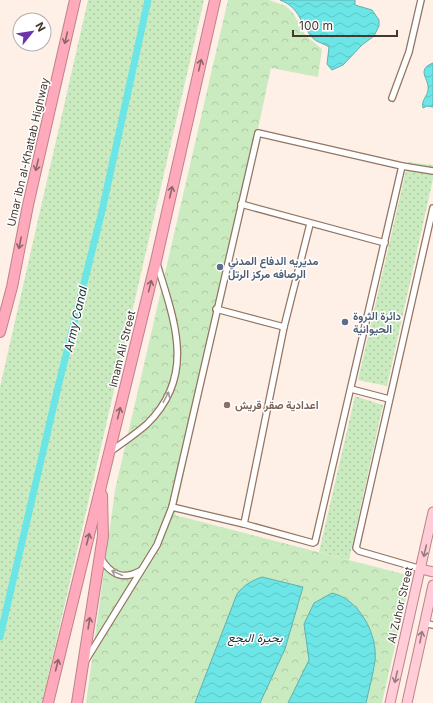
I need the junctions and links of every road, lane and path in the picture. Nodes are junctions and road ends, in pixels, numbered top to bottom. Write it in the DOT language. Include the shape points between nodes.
graph roads {
  1 [pos="75,0"];
  2 [pos="215,0"];
  3 [pos="421,0"];
  4 [pos="392,98"];
  5 [pos="402,166"];
  6 [pos="433,171"];
  7 [pos="241,204"];
  8 [pos="433,208"];
  9 [pos="310,224"];
  10 [pos="384,243"];
  11 [pos="156,261"];
  12 [pos="216,309"];
  13 [pos="284,327"];
  14 [pos="0,332"];
  15 [pos="351,389"];
  16 [pos="389,399"];
  17 [pos="109,453"];
  18 [pos="102,483"];
  19 [pos="172,507"];
  20 [pos="433,512"];
  21 [pos="244,524"];
  22 [pos="100,556"];
  23 [pos="420,569"];
  24 [pos="141,571"];
  25 [pos="433,572"];
  26 [pos="433,585"];
  27 [pos="428,624"];
  28 [pos="83,666"];
  29 [pos="48,703"];
  30 [pos="77,703"];
  31 [pos="390,703"];
  32 [pos="408,703"];
  1 -- 14 [label="highway, Umar ibn al-Khattab Highway, one-way"];
  11 -- 2 [label="highway, Imam Ali Street, one-way"];
  3 -- 4 [label="street" via="409,52"];
  5 -- 6 [label="street"];
  5 -- 7 [label="street" via="258,132"];
  5 -- 10 [label="street"];
  7 -- 9 [label="street"];
  7 -- 12 [label="street"];
  8 -- 16 [label="street"];
  9 -- 10 [label="street"];
  9 -- 13 [label="street"];
  10 -- 15 [label="street"];
  17 -- 11 [label="highway, Imam Ali Street, one-way"];
  17 -- 11 [label="street, one-way" via="156,414 175,377 177,335"];
  12 -- 13 [label="street"];
  12 -- 19 [label="street"];
  13 -- 21 [label="street"];
  15 -- 16 [label="street"];
  15 -- 21 [label="street" via="315,542"];
  16 -- 23 [label="street" via="356,548"];
  17 -- 18 [label="highway, Imam Ali Street"];
  18 -- 22 [label="highway" via="103,530"];
  29 -- 18 [label="highway, Imam Ali Street, one-way"];
  19 -- 21 [label="street"];
  19 -- 24 [label="street" via="157,545"];
  20 -- 23 [label="main road, Al Zuhor Street, one-way"];
  24 -- 22 [label="street, one-way" via="128,577 121,576 109,570"];
  28 -- 22 [label="highway, one-way"];
  23 -- 25 [label="main road"];
  23 -- 31 [label="main road, Al Zuhor Street, one-way"];
  24 -- 28 [label="street"];
  26 -- 27 [label="main road"];
  32 -- 27 [label="main road, one-way"];
  28 -- 30 [label="highway"];
}
